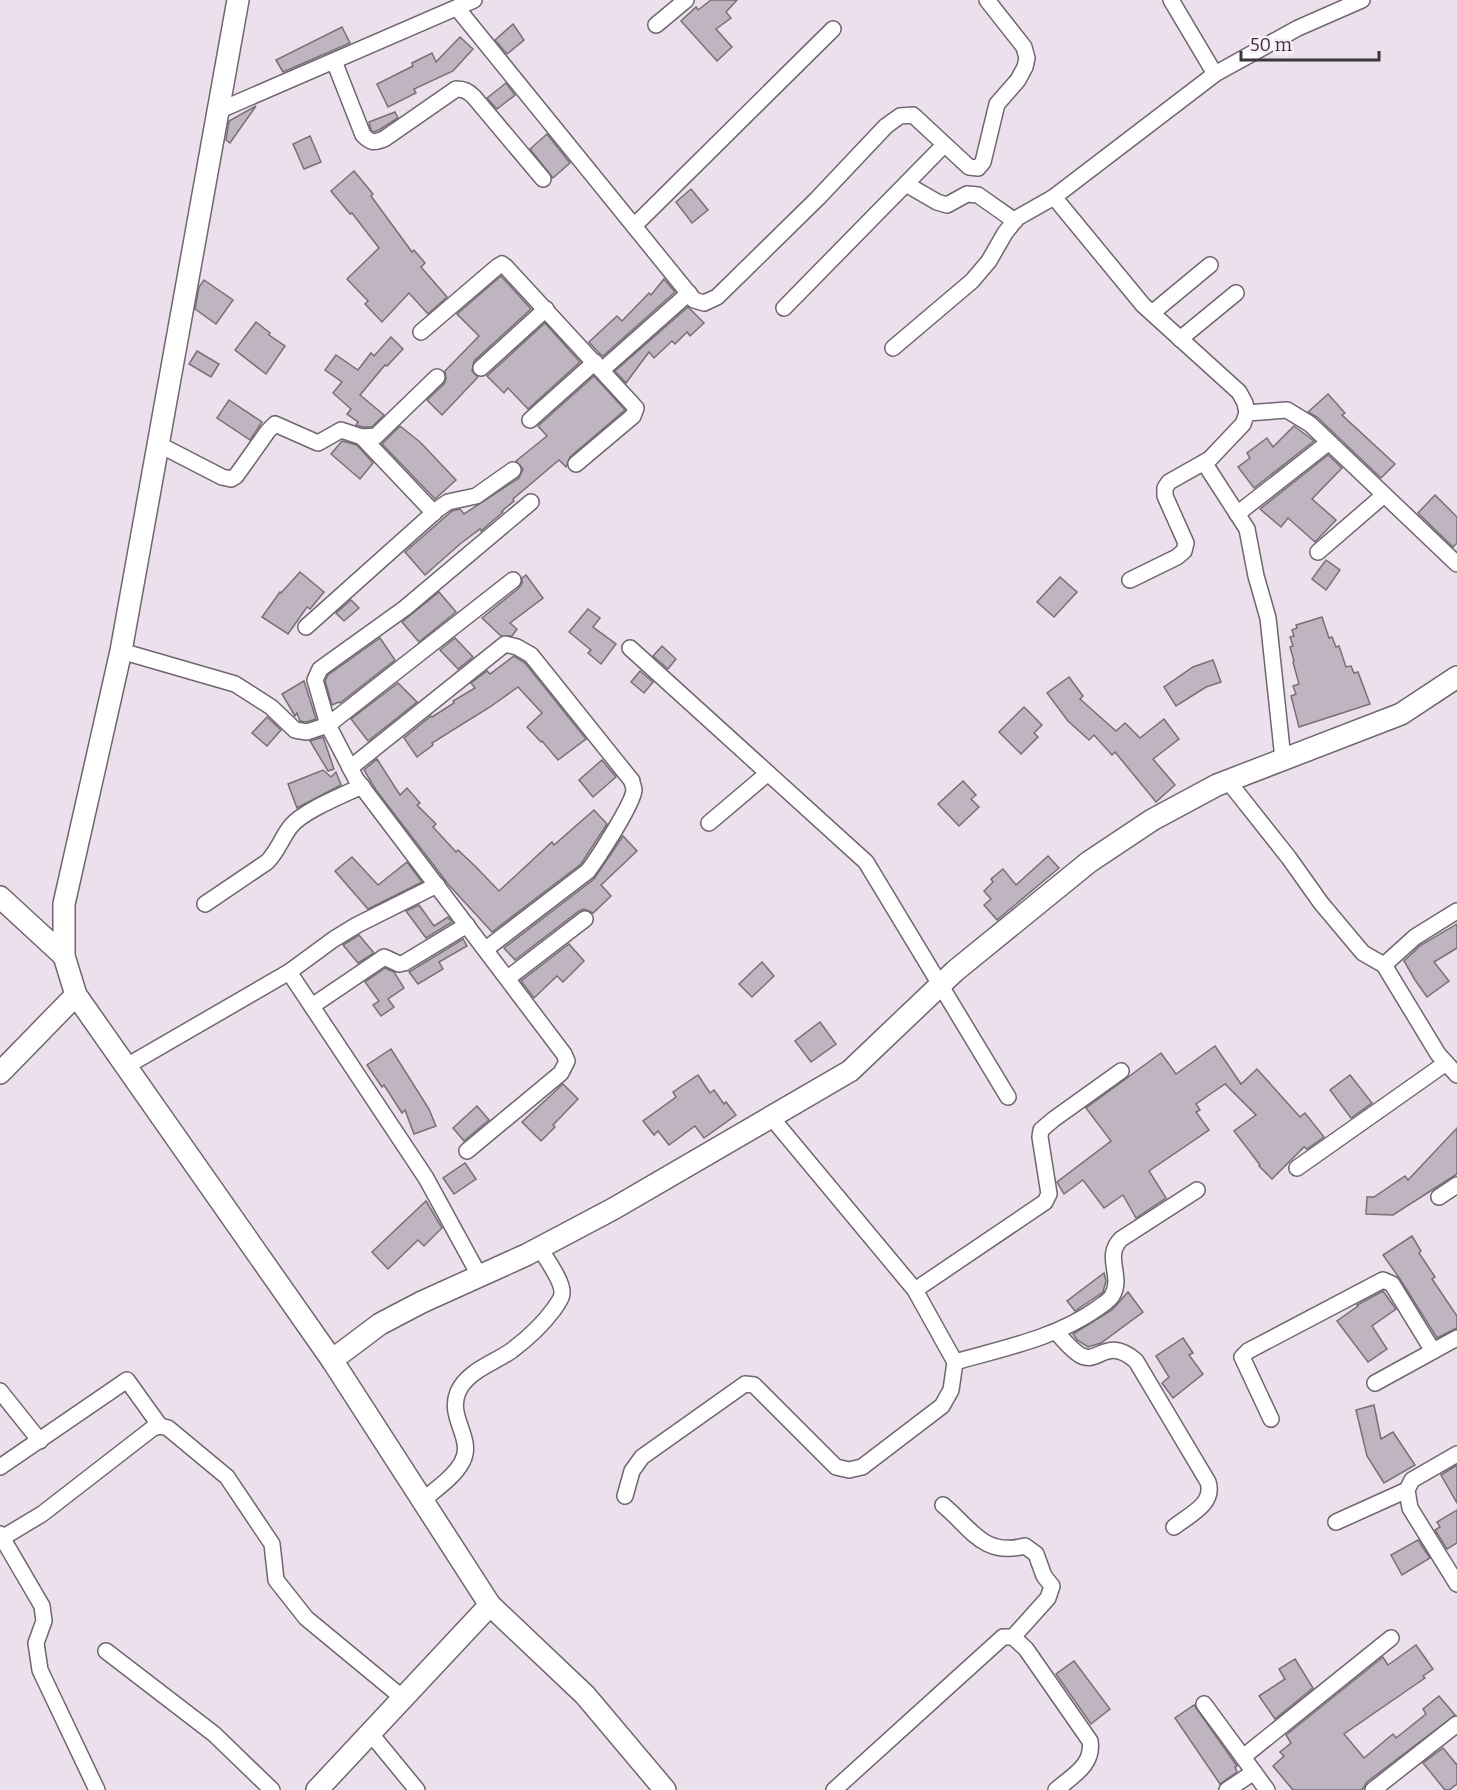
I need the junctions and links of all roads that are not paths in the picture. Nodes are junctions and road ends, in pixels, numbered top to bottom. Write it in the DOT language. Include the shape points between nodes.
graph roads {
  1 [pos="238,0"];
  2 [pos="474,0"];
  3 [pos="686,0"];
  4 [pos="987,0"];
  5 [pos="1171,0"];
  6 [pos="1326,0"];
  7 [pos="1362,0"];
  8 [pos="457,8"];
  9 [pos="1334,14"];
  10 [pos="656,25"];
  11 [pos="833,29"];
  12 [pos="334,61"];
  13 [pos="1215,74"];
  14 [pos="218,111"];
  15 [pos="944,145"];
  16 [pos="543,178"];
  17 [pos="906,184"];
  18 [pos="1054,197"];
  19 [pos="1015,221"];
  20 [pos="634,226"];
  21 [pos="1210,265"];
  22 [pos="689,293"];
  23 [pos="1236,293"];
  24 [pos="784,308"];
  25 [pos="546,309"];
  26 [pos="1152,313"];
  27 [pos="422,332"];
  28 [pos="1180,339"];
  29 [pos="893,348"];
  30 [pos="598,366"];
  31 [pos="481,368"];
  32 [pos="437,377"];
  33 [pos="1247,413"];
  34 [pos="530,420"];
  35 [pos="362,437"];
  36 [pos="1329,442"];
  37 [pos="158,444"];
  38 [pos="1208,460"];
  39 [pos="576,464"];
  40 [pos="513,470"];
  41 [pos="1384,495"];
  42 [pos="531,502"];
  43 [pos="434,513"];
  44 [pos="1237,514"];
  45 [pos="1318,552"];
  46 [pos="1457,564"];
  47 [pos="513,580"];
  48 [pos="1130,580"];
  49 [pos="306,627"];
  50 [pos="630,648"];
  51 [pos="121,651"];
  52 [pos="1457,676"];
  53 [pos="328,725"];
  54 [pos="1283,759"];
  55 [pos="350,768"];
  56 [pos="768,773"];
  57 [pos="1228,781"];
  58 [pos="362,786"];
  59 [pos="709,823"];
  60 [pos="437,885"];
  61 [pos="0,897"];
  62 [pos="205,904"];
  63 [pos="1457,911"];
  64 [pos="585,919"];
  65 [pos="467,925"];
  66 [pos="486,949"];
  67 [pos="64,956"];
  68 [pos="1384,965"];
  69 [pos="289,972"];
  70 [pos="508,978"];
  71 [pos="939,986"];
  72 [pos="76,994"];
  73 [pos="312,1006"];
  74 [pos="1446,1063"];
  75 [pos="125,1067"];
  76 [pos="1121,1071"];
  77 [pos="0,1073"];
  78 [pos="1457,1075"];
  79 [pos="1008,1097"];
  80 [pos="771,1117"];
  81 [pos="467,1151"];
  82 [pos="1297,1168"];
  83 [pos="1457,1185"];
  84 [pos="1197,1190"];
  85 [pos="1439,1197"];
  86 [pos="540,1248"];
  87 [pos="479,1275"];
  88 [pos="915,1290"];
  89 [pos="1056,1332"];
  90 [pos="1457,1338"];
  91 [pos="1432,1351"];
  92 [pos="332,1360"];
  93 [pos="955,1362"];
  94 [pos="1375,1383"];
  95 [pos="0,1391"];
  96 [pos="1271,1419"];
  97 [pos="160,1426"];
  98 [pos="40,1441"];
  99 [pos="1457,1454"];
  100 [pos="0,1467"];
  101 [pos="1407,1490"];
  102 [pos="625,1496"];
  103 [pos="423,1500"];
  104 [pos="943,1505"];
  105 [pos="1336,1522"];
  106 [pos="1174,1527"];
  107 [pos="1,1536"];
  108 [pos="1457,1584"];
  109 [pos="490,1605"];
  110 [pos="1013,1637"];
  111 [pos="1391,1638"];
  112 [pos="106,1651"];
  113 [pos="404,1699"];
  114 [pos="1204,1704"];
  115 [pos="1457,1724"];
  116 [pos="371,1734"];
  117 [pos="1243,1757"];
  118 [pos="1254,1772"];
  119 [pos="97,1790"];
  120 [pos="272,1790"];
  121 [pos="317,1790"];
  122 [pos="417,1790"];
  123 [pos="665,1790"];
  124 [pos="834,1790"];
  125 [pos="1056,1790"];
  126 [pos="1227,1790"];
  127 [pos="1267,1790"];
  128 [pos="1372,1790"];
  1 -- 14 [label="main road"];
  2 -- 8 [label="street"];
  3 -- 10 [label="street"];
  4 -- 15 [label="street" via="1024,47 1025,67 997,104 983,162 978,168 969,167"];
  5 -- 13 [label="street"];
  6 -- 9 [label="street"];
  7 -- 9 [label="street"];
  8 -- 12 [label="street"];
  8 -- 20 [label="street"];
  9 -- 13 [label="street" via="1298,28"];
  11 -- 20 [label="street"];
  12 -- 14 [label="street"];
  12 -- 16 [label="street" via="363,135 370,141 384,139 456,89 462,89 474,97"];
  13 -- 18 [label="street"];
  14 -- 37 [label="main road"];
  15 -- 17 [label="street"];
  15 -- 22 [label="street" via="913,115 900,116 717,297 704,303 694,300"];
  17 -- 19 [label="street" via="947,205 967,194 978,195"];
  17 -- 24 [label="street"];
  18 -- 19 [label="street"];
  18 -- 26 [label="street"];
  19 -- 29 [label="street" via="972,281"];
  20 -- 22 [label="street"];
  21 -- 26 [label="street"];
  22 -- 30 [label="street"];
  23 -- 28 [label="street"];
  25 -- 27 [label="street" via="502,264"];
  25 -- 30 [label="street"];
  25 -- 31 [label="street"];
  26 -- 28 [label="street"];
  28 -- 33 [label="street" via="1239,392"];
  30 -- 34 [label="street"];
  30 -- 39 [label="street" via="634,404 636,412"];
  32 -- 35 [label="street" via="376,436"];
  33 -- 36 [label="street" via="1287,410"];
  33 -- 38 [label="street" via="1243,424"];
  35 -- 37 [label="street" via="341,430 318,443 275,424 231,479"];
  35 -- 43 [label="street"];
  36 -- 41 [label="street"];
  36 -- 44 [label="street"];
  37 -- 51 [label="main road"];
  38 -- 44 [label="street" via="1205,464"];
  38 -- 48 [label="street" via="1169,482 1166,488 1165,496 1186,543 1184,551"];
  40 -- 43 [label="street" via="476,496 448,502"];
  41 -- 45 [label="street"];
  41 -- 46 [label="street"];
  42 -- 53 [label="street" via="405,608 320,669 315,680"];
  43 -- 49 [label="street"];
  44 -- 54 [label="street" via="1247,529 1268,618"];
  47 -- 53 [label="street"];
  50 -- 56 [label="street"];
  51 -- 53 [label="street" via="235,684 271,707 295,730 308,732"];
  51 -- 67 [label="main road" via="64,904"];
  52 -- 54 [label="main road" via="1401,714"];
  53 -- 55 [label="street"];
  54 -- 57 [label="main road"];
  55 -- 58 [label="street"];
  55 -- 66 [label="street" via="505,644 531,655 632,781 634,791 629,802 588,871"];
  56 -- 59 [label="street"];
  56 -- 71 [label="street" via="866,862"];
  57 -- 68 [label="street" via="1349,937 1363,953"];
  57 -- 71 [label="main road" via="1152,820 1089,862"];
  58 -- 60 [label="street"];
  58 -- 62 [label="street" via="300,818 267,862"];
  60 -- 65 [label="street"];
  60 -- 69 [label="street" via="349,930"];
  61 -- 67 [label="main road"];
  63 -- 68 [label="street" via="1414,937"];
  64 -- 70 [label="street"];
  65 -- 66 [label="street"];
  65 -- 73 [label="street" via="404,963 384,957"];
  66 -- 70 [label="street"];
  67 -- 72 [label="main road"];
  68 -- 74 [label="street"];
  69 -- 73 [label="street"];
  69 -- 75 [label="street"];
  70 -- 81 [label="street" via="567,1061 561,1073"];
  71 -- 79 [label="street"];
  71 -- 80 [label="main road" via="850,1071"];
  72 -- 75 [label="main road"];
  72 -- 77 [label="main road"];
  73 -- 87 [label="street" via="426,1178"];
  74 -- 78 [label="street"];
  74 -- 82 [label="street"];
  75 -- 92 [label="main road"];
  76 -- 88 [label="street" via="1041,1130 1049,1194 1045,1202"];
  80 -- 86 [label="main road"];
  80 -- 88 [label="street"];
  83 -- 85 [label="street"];
  84 -- 89 [label="street" via="1121,1239 1113,1251 1113,1294 1078,1322"];
  86 -- 87 [label="main road"];
  86 -- 103 [label="street" via="560,1283 559,1302 546,1320 512,1350 472,1374 458,1390 454,1406 466,1452 453,1474"];
  87 -- 92 [label="main road" via="380,1324"];
  88 -- 93 [label="street"];
  89 -- 93 [label="street"];
  89 -- 106 [label="street" via="1079,1355 1088,1358 1114,1349 1136,1361 1210,1490 1206,1502"];
  90 -- 91 [label="street"];
  91 -- 94 [label="street"];
  91 -- 96 [label="street" via="1392,1284 1383,1280 1242,1357"];
  92 -- 103 [label="main road"];
  93 -- 102 [label="street" via="951,1390 942,1406 862,1467 836,1467 754,1385 745,1384 642,1457 632,1471"];
  95 -- 98 [label="street"];
  97 -- 98 [label="street" via="127,1380"];
  97 -- 107 [label="street" via="42,1514"];
  97 -- 113 [label="street" via="168,1428 227,1477 272,1544 276,1580 306,1618"];
  98 -- 100 [label="street"];
  99 -- 101 [label="street" via="1412,1480"];
  101 -- 105 [label="street"];
  101 -- 108 [label="street" via="1410,1508"];
  103 -- 109 [label="main road"];
  104 -- 110 [label="street" via="990,1546 1012,1550 1025,1546 1036,1554 1052,1586 1048,1598"];
  107 -- 119 [label="street" via="42,1606 44,1621 36,1643 40,1670"];
  109 -- 113 [label="main road"];
  109 -- 123 [label="main road" via="585,1695"];
  110 -- 124 [label="street" via="1003,1637"];
  110 -- 125 [label="street" via="1026,1649 1090,1741 1092,1753 1086,1764"];
  111 -- 117 [label="street"];
  112 -- 120 [label="street" via="214,1734"];
  113 -- 116 [label="main road"];
  114 -- 117 [label="street"];
  115 -- 128 [label="street"];
  116 -- 121 [label="main road"];
  116 -- 122 [label="street"];
  117 -- 118 [label="street"];
  118 -- 126 [label="street"];
  118 -- 127 [label="street"];
}
